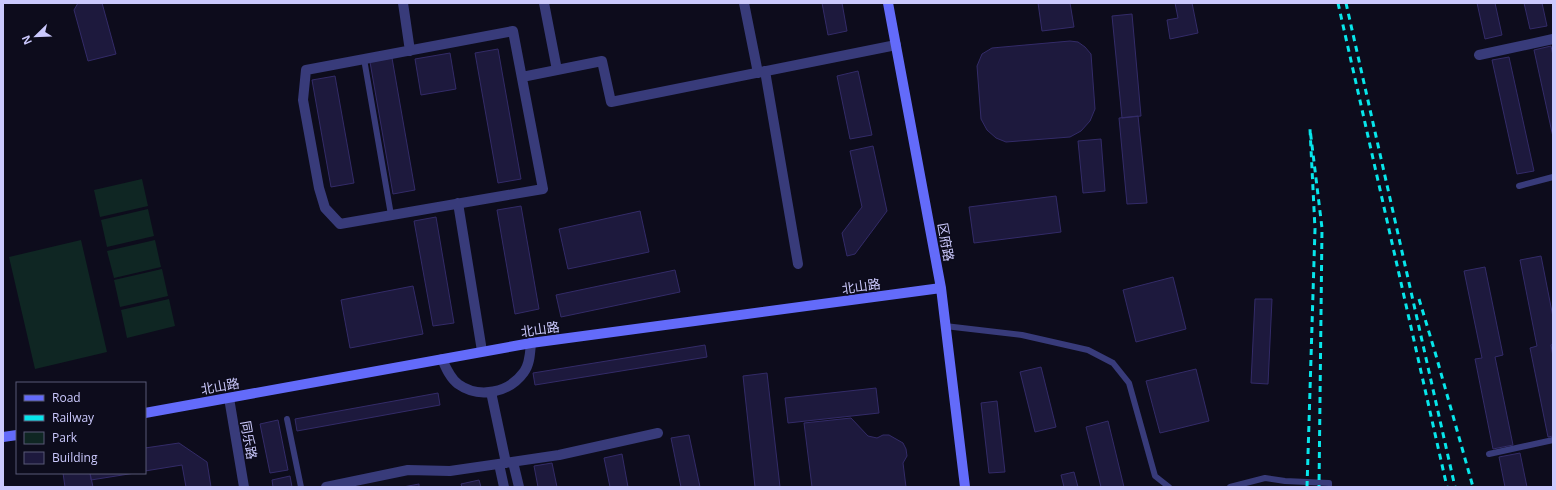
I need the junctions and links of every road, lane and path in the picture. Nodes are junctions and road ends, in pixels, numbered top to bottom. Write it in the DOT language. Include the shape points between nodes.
graph roads {
  1 [pos="403,3"];
  2 [pos="544,3"];
  3 [pos="744,3"];
  4 [pos="891,4"];
  5 [pos="1553,39"];
  6 [pos="896,45"];
  7 [pos="410,51"];
  8 [pos="1479,55"];
  9 [pos="364,59"];
  10 [pos="557,70"];
  11 [pos="761,72"];
  12 [pos="522,77"];
  13 [pos="1553,177"];
  14 [pos="1519,186"];
  15 [pos="458,203"];
  16 [pos="391,215"];
  17 [pos="798,264"];
  18 [pos="941,288"];
  19 [pos="945,326"];
  20 [pos="531,343"];
  21 [pos="482,351"];
  22 [pos="442,358"];
  23 [pos="491,392"];
  24 [pos="229,398"];
  25 [pos="146,413"];
  26 [pos="287,419"];
  27 [pos="658,433"];
  28 [pos="16,435"];
  29 [pos="3,436"];
  30 [pos="1553,440"];
  31 [pos="1490,454"];
  32 [pos="506,463"];
  33 [pos="244,487"];
  34 [pos="301,487"];
  35 [pos="326,487"];
  36 [pos="504,487"];
  37 [pos="518,487"];
  38 [pos="964,487"];
  39 [pos="1168,487"];
  40 [pos="1230,487"];
  41 [pos="1329,487"];
  1 -- 7 [label="street"];
  2 -- 10 [label="street"];
  3 -- 11 [label="street"];
  4 -- 6 [label="street, 区府路"];
  5 -- 8 [label="street"];
  6 -- 11 [label="street"];
  6 -- 18 [label="street, 区府路"];
  7 -- 9 [label="street"];
  7 -- 12 [label="street" via="513,31"];
  9 -- 16 [label="lane"];
  9 -- 16 [label="street" via="306,70 303,100 325,208 340,224"];
  10 -- 11 [label="street" via="602,61 611,102"];
  10 -- 12 [label="street"];
  11 -- 17 [label="street"];
  12 -- 15 [label="street" via="543,189"];
  13 -- 14 [label="lane"];
  15 -- 16 [label="street"];
  15 -- 21 [label="street"];
  18 -- 19 [label="street, 区府路"];
  18 -- 20 [label="street, 北山路"];
  19 -- 38 [label="street, 区府路"];
  19 -- 39 [label="lane" via="1022,335 1088,350 1113,363 1130,383 1156,476"];
  20 -- 21 [label="street, 北山路"];
  20 -- 23 [label="street" via="530,358 524,372 514,383"];
  21 -- 22 [label="street, 北山路"];
  22 -- 23 [label="street" via="448,372 458,384 471,391"];
  22 -- 24 [label="street, 北山路"];
  23 -- 32 [label="street"];
  24 -- 25 [label="street, 北山路"];
  24 -- 33 [label="street, 同乐路"];
  26 -- 34 [label="lane"];
  27 -- 32 [label="street" via="559,455"];
  28 -- 29 [label="street"];
  30 -- 31 [label="lane"];
  32 -- 35 [label="street" via="450,471 408,470"];
  32 -- 36 [label="street"];
  32 -- 37 [label="street"];
  40 -- 41 [label="lane" via="1265,478 1329,483"];
}
